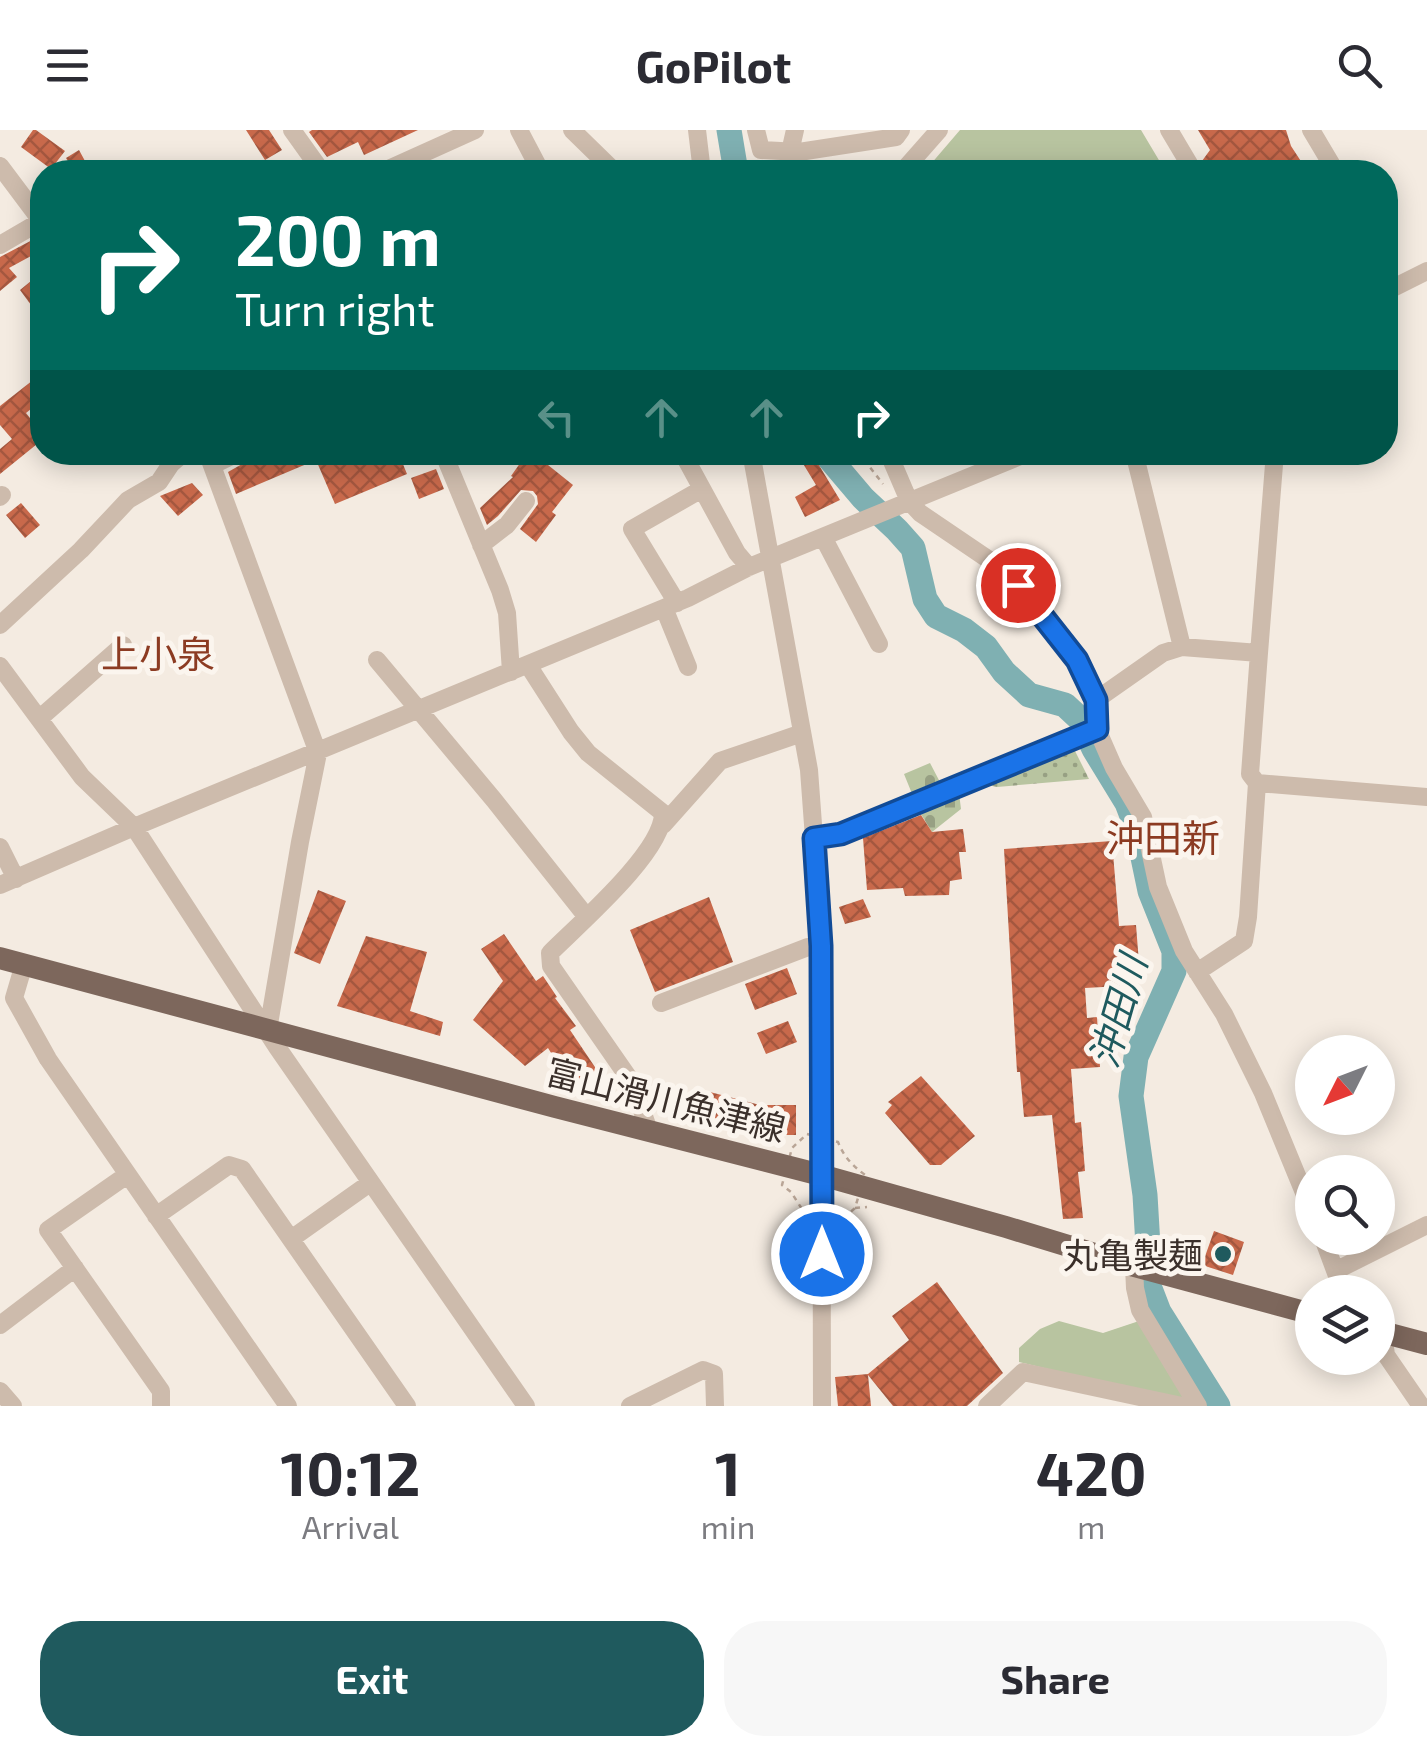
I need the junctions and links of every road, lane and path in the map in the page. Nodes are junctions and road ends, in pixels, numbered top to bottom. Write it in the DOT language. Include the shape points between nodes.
graph roads {
  1 [pos="292,130"];
  2 [pos="476,130"];
  3 [pos="519,130"];
  4 [pos="572,130"];
  5 [pos="697,130"];
  6 [pos="756,130"];
  7 [pos="794,130"];
  8 [pos="939,130"];
  9 [pos="1169,130"];
  10 [pos="1311,130"];
  11 [pos="898,132"];
  12 [pos="862,136"];
  13 [pos="828,138"];
  14 [pos="790,152"];
  15 [pos="313,160"];
  16 [pos="409,160"];
  17 [pos="535,160"];
  18 [pos="603,160"];
  19 [pos="701,160"];
  20 [pos="913,160"];
  21 [pos="1187,160"];
  22 [pos="1329,160"];
  23 [pos="0,166"];
  24 [pos="30,205"];
  25 [pos="30,228"];
  26 [pos="0,245"];
  27 [pos="1427,270"];
  28 [pos="1398,285"];
  29 [pos="170,465"];
  30 [pos="212,465"];
  31 [pos="448,465"];
  32 [pos="689,465"];
  33 [pos="753,465"];
  34 [pos="870,465"];
  35 [pos="892,465"];
  36 [pos="998,465"];
  37 [pos="1137,465"];
  38 [pos="1274,465"];
  39 [pos="702,490"];
  40 [pos="526,501"];
  41 [pos="904,503"];
  42 [pos="823,537"];
  43 [pos="482,546"];
  44 [pos="770,559"];
  45 [pos="749,567"];
  46 [pos="670,606"];
  47 [pos="0,625"];
  48 [pos="879,644"];
  49 [pos="123,645"];
  50 [pos="1182,646"];
  51 [pos="1259,653"];
  52 [pos="377,660"];
  53 [pos="0,666"];
  54 [pos="688,667"];
  55 [pos="519,668"];
  56 [pos="1096,700"];
  57 [pos="420,710"];
  58 [pos="40,718"];
  59 [pos="1097,729"];
  60 [pos="802,733"];
  61 [pos="318,753"];
  62 [pos="1256,783"];
  63 [pos="1427,797"];
  64 [pos="663,825"];
  65 [pos="134,828"];
  66 [pos="814,838"];
  67 [pos="0,847"];
  68 [pos="8,882"];
  69 [pos="586,916"];
  70 [pos="821,946"];
  71 [pos="0,958"];
  72 [pos="24,964"];
  73 [pos="1197,972"];
  74 [pos="661,1003"];
  75 [pos="268,1030"];
  76 [pos="649,1131"];
  77 [pos="1295,1171"];
  78 [pos="127,1175"];
  79 [pos="821,1175"];
  80 [pos="370,1183"];
  81 [pos="156,1216"];
  82 [pos="1427,1225"];
  83 [pos="291,1239"];
  84 [pos="1330,1255"];
  85 [pos="1134,1266"];
  86 [pos="75,1268"];
  87 [pos="1336,1270"];
  88 [pos="1338,1275"];
  89 [pos="1295,1309"];
  90 [pos="0,1325"];
  91 [pos="1395,1336"];
  92 [pos="1427,1344"];
  93 [pos="1395,1368"];
  94 [pos="0,1392"];
  95 [pos="13,1406"];
  96 [pos="161,1406"];
  97 [pos="288,1406"];
  98 [pos="407,1406"];
  99 [pos="526,1406"];
  100 [pos="630,1406"];
  101 [pos="715,1406"];
  102 [pos="822,1406"];
  103 [pos="986,1406"];
  104 [pos="1182,1406"];
  105 [pos="1198,1406"];
  106 [pos="1421,1406"];
  1 -- 15 [label="street"];
  2 -- 16 [label="street"];
  3 -- 17 [label="street"];
  4 -- 18 [label="street"];
  5 -- 19 [label="street"];
  6 -- 14 [label="street" via="761,150"];
  7 -- 14 [label="street"];
  8 -- 20 [label="street"];
  9 -- 21 [label="street"];
  10 -- 22 [label="street"];
  11 -- 12 [label="street"];
  12 -- 13 [label="street"];
  13 -- 14 [label="street"];
  23 -- 24 [label="street"];
  25 -- 26 [label="street"];
  27 -- 28 [label="street"];
  29 -- 47 [label="street"];
  30 -- 61 [label="street"];
  31 -- 43 [label="street"];
  32 -- 39 [label="street"];
  33 -- 44 [label="street"];
  34 -- 41 [label="path"];
  35 -- 41 [label="street"];
  36 -- 41 [label="street"];
  37 -- 50 [label="street"];
  38 -- 51 [label="street"];
  39 -- 45 [label="street"];
  39 -- 46 [label="street" via="632,529"];
  40 -- 43 [label="street"];
  41 -- 42 [label="street"];
  41 -- 56 [label="street" via="1004,570 1077,660"];
  42 -- 44 [label="street"];
  42 -- 48 [label="street"];
  43 -- 55 [label="street"];
  44 -- 45 [label="street"];
  44 -- 60 [label="street"];
  45 -- 46 [label="street"];
  46 -- 54 [label="street"];
  46 -- 55 [label="street"];
  49 -- 58 [label="street"];
  50 -- 51 [label="street"];
  50 -- 56 [label="street"];
  51 -- 62 [label="street" via="1250,774"];
  52 -- 57 [label="street"];
  53 -- 58 [label="street"];
  55 -- 57 [label="street"];
  55 -- 64 [label="street" via="588,752 663,813"];
  56 -- 59 [label="street"];
  57 -- 61 [label="street"];
  57 -- 69 [label="street"];
  58 -- 65 [label="street" via="82,777"];
  59 -- 66 [label="street" via="841,834"];
  59 -- 73 [label="street" via="1143,817 1158,887"];
  60 -- 64 [label="street" via="720,761"];
  60 -- 66 [label="street"];
  61 -- 65 [label="street"];
  61 -- 75 [label="street"];
  62 -- 63 [label="street"];
  62 -- 73 [label="street" via="1244,941"];
  64 -- 69 [label="street" via="630,875"];
  65 -- 68 [label="street"];
  65 -- 75 [label="street"];
  66 -- 70 [label="street"];
  67 -- 68 [label="street"];
  69 -- 76 [label="street" via="550,953 551,966 633,1084"];
  70 -- 74 [label="street"];
  70 -- 79 [label="street"];
  71 -- 72 [label="main road, 富山滑川魚津線"];
  72 -- 75 [label="main road, 富山滑川魚津線"];
  72 -- 78 [label="street" via="14,998"];
  73 -- 77 [label="street" via="1224,1014"];
  75 -- 76 [label="main road, 富山滑川魚津線"];
  75 -- 80 [label="street"];
  76 -- 79 [label="main road, 富山滑川魚津線"];
  78 -- 81 [label="street"];
  78 -- 86 [label="street" via="48,1230"];
  79 -- 85 [label="main road, 富山滑川魚津線"];
  79 -- 102 [label="street"];
  80 -- 83 [label="street"];
  80 -- 99 [label="street"];
  81 -- 83 [label="street" via="229,1165 242,1169"];
  81 -- 97 [label="street"];
  82 -- 87 [label="street"];
  83 -- 98 [label="street"];
  84 -- 87 [label="street"];
  85 -- 89 [label="main road, 富山滑川魚津線"];
  85 -- 105 [label="street" via="1140,1310"];
  86 -- 90 [label="street"];
  86 -- 96 [label="street" via="161,1391"];
  87 -- 88 [label="street"];
  91 -- 92 [label="main road"];
  93 -- 106 [label="street"];
  94 -- 95 [label="street"];
  100 -- 101 [label="street" via="703,1370 714,1374"];
  103 -- 104 [label="street" via="1023,1372"];
}
